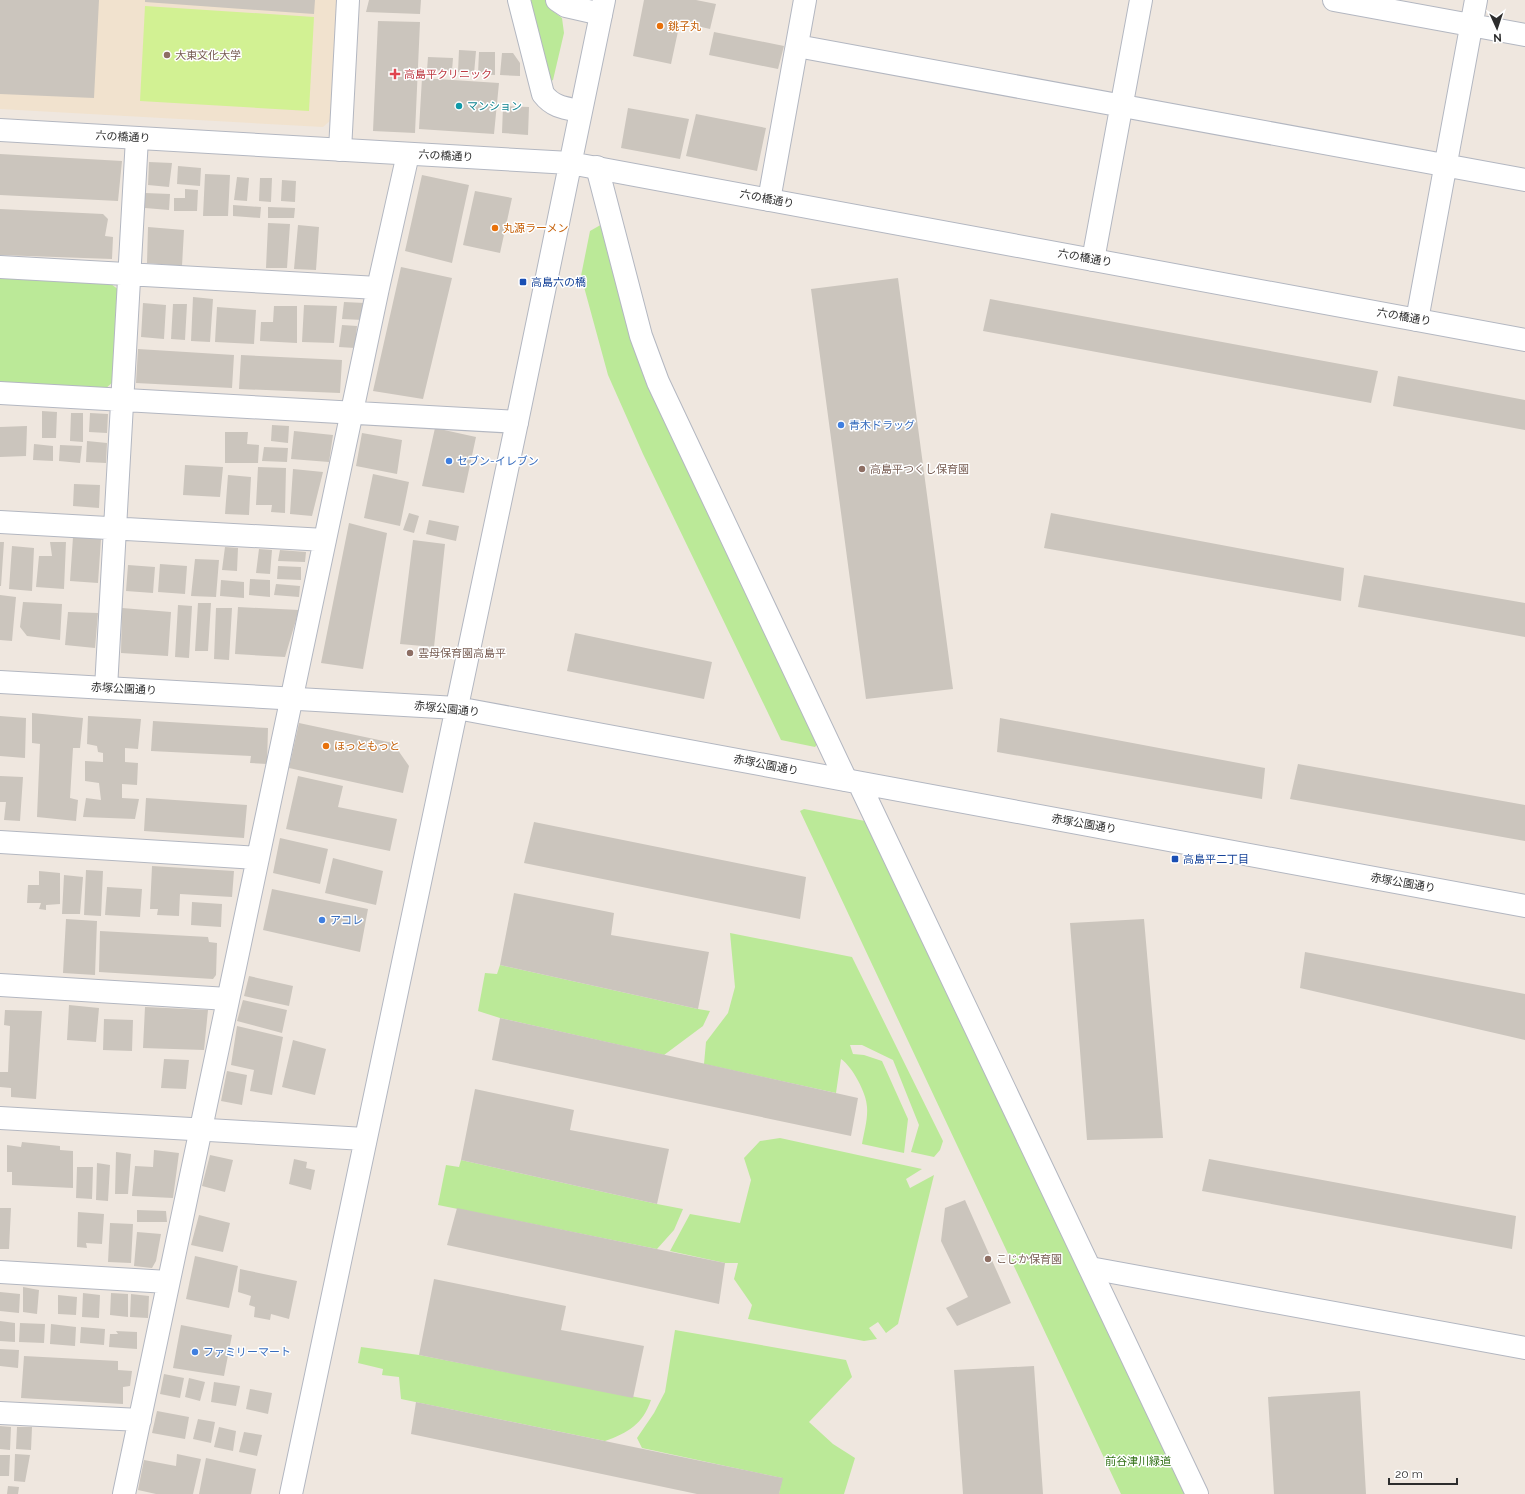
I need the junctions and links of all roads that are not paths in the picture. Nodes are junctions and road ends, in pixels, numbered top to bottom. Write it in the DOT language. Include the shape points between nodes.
graph roads {
  1 [pos="348,0"];
  2 [pos="519,0"];
  3 [pos="557,0"];
  4 [pos="805,0"];
  5 [pos="1141,0"];
  6 [pos="1334,0"];
  7 [pos="1476,0"];
  8 [pos="602,7"];
  9 [pos="1472,25"];
  10 [pos="1525,35"];
  11 [pos="797,46"];
  12 [pos="1121,106"];
  13 [pos="580,111"];
  14 [pos="0,130"];
  15 [pos="137,138"];
  16 [pos="340,150"];
  17 [pos="408,154"];
  18 [pos="570,162"];
  19 [pos="1446,165"];
  20 [pos="597,168"];
  21 [pos="1525,180"];
  22 [pos="769,200"];
  23 [pos="1093,260"];
  24 [pos="0,267"];
  25 [pos="129,274"];
  26 [pos="378,288"];
  27 [pos="1417,320"];
  28 [pos="1525,340"];
  29 [pos="0,393"];
  30 [pos="122,400"];
  31 [pos="352,413"];
  32 [pos="517,422"];
  33 [pos="0,522"];
  34 [pos="114,529"];
  35 [pos="325,540"];
  36 [pos="0,682"];
  37 [pos="106,688"];
  38 [pos="292,699"];
  39 [pos="457,708"];
  40 [pos="853,782"];
  41 [pos="0,842"];
  42 [pos="258,858"];
  43 [pos="1525,906"];
  44 [pos="0,985"];
  45 [pos="228,999"];
  46 [pos="0,1118"];
  47 [pos="201,1129"];
  48 [pos="365,1139"];
  49 [pos="1090,1268"];
  50 [pos="0,1272"];
  51 [pos="168,1282"];
  52 [pos="1525,1348"];
  53 [pos="0,1413"];
  54 [pos="140,1420"];
  55 [pos="124,1494"];
  56 [pos="291,1494"];
  57 [pos="1196,1494"];
  1 -- 16 [label="street"];
  2 -- 13 [label="street" via="544,94 549,102 558,107"];
  3 -- 8 [label="street" via="566,6"];
  4 -- 11 [label="street"];
  5 -- 12 [label="street"];
  6 -- 9 [label="street"];
  7 -- 9 [label="street"];
  8 -- 13 [label="street"];
  9 -- 10 [label="street"];
  9 -- 19 [label="street"];
  11 -- 12 [label="street"];
  11 -- 22 [label="street"];
  12 -- 19 [label="street"];
  12 -- 23 [label="street"];
  13 -- 18 [label="street"];
  14 -- 15 [label="street, 六の橋通り"];
  15 -- 16 [label="street, 六の橋通り"];
  15 -- 25 [label="street"];
  16 -- 17 [label="street, 六の橋通り"];
  17 -- 18 [label="street, 六の橋通り"];
  17 -- 26 [label="street"];
  18 -- 20 [label="street, 六の橋通り"];
  18 -- 32 [label="street"];
  19 -- 21 [label="street"];
  19 -- 27 [label="street"];
  20 -- 22 [label="street, 六の橋通り"];
  20 -- 40 [label="street" via="641,336 658,382"];
  22 -- 23 [label="street, 六の橋通り"];
  23 -- 27 [label="street, 六の橋通り"];
  24 -- 25 [label="street"];
  25 -- 26 [label="street"];
  25 -- 30 [label="street"];
  26 -- 31 [label="street"];
  27 -- 28 [label="street, 六の橋通り"];
  29 -- 30 [label="street"];
  30 -- 31 [label="street"];
  30 -- 34 [label="street"];
  31 -- 32 [label="street"];
  31 -- 35 [label="street"];
  32 -- 39 [label="street"];
  33 -- 34 [label="street"];
  34 -- 35 [label="street"];
  34 -- 37 [label="street"];
  35 -- 38 [label="street"];
  36 -- 37 [label="street, 赤塚公園通り"];
  37 -- 38 [label="street, 赤塚公園通り"];
  38 -- 39 [label="street, 赤塚公園通り"];
  38 -- 42 [label="street"];
  39 -- 40 [label="street, 赤塚公園通り"];
  39 -- 48 [label="street"];
  40 -- 43 [label="street, 赤塚公園通り"];
  40 -- 49 [label="street"];
  41 -- 42 [label="street"];
  42 -- 45 [label="street"];
  44 -- 45 [label="street"];
  45 -- 47 [label="street"];
  46 -- 47 [label="street"];
  47 -- 48 [label="street"];
  47 -- 51 [label="street"];
  48 -- 56 [label="street"];
  49 -- 52 [label="street"];
  49 -- 57 [label="street"];
  50 -- 51 [label="street"];
  51 -- 54 [label="street"];
  53 -- 54 [label="street"];
  54 -- 55 [label="street"];
}
